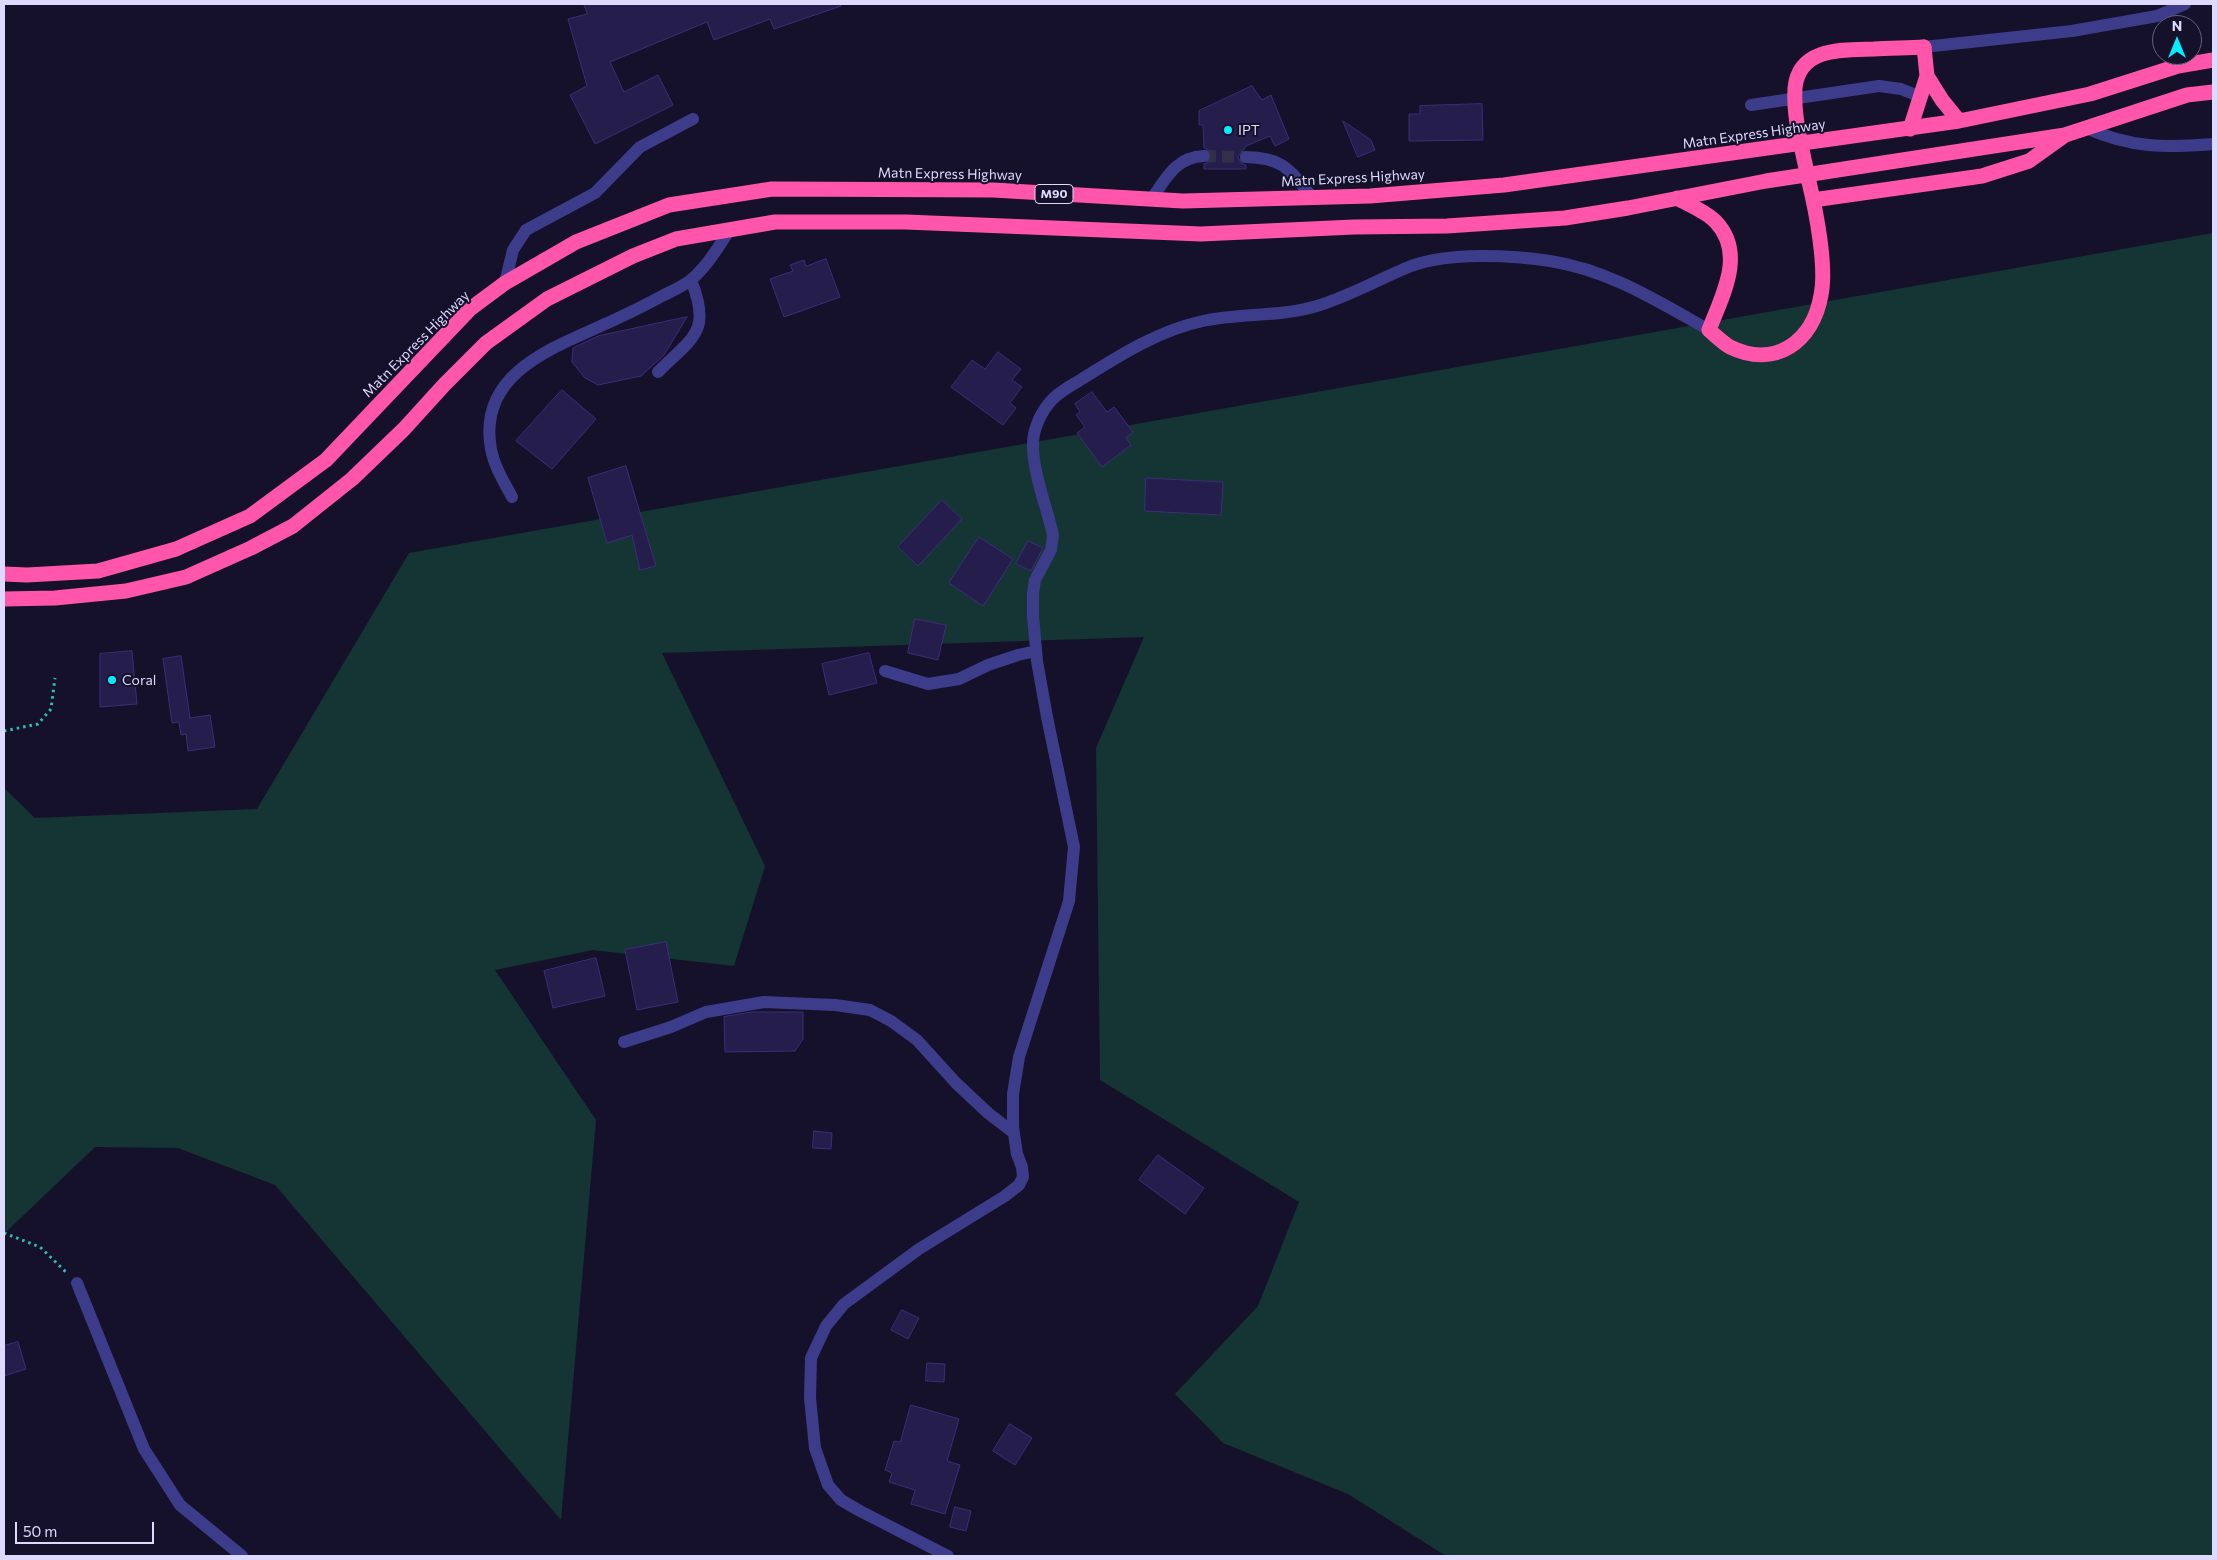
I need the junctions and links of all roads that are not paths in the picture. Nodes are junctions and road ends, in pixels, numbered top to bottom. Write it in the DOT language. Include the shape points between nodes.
graph roads {
  1 [pos="2185,4"];
  2 [pos="1924,47"];
  3 [pos="2213,60"];
  4 [pos="1927,76"];
  5 [pos="2213,92"];
  6 [pos="1920,97"];
  7 [pos="1751,105"];
  8 [pos="693,118"];
  9 [pos="1959,121"];
  10 [pos="2086,128"];
  11 [pos="1910,129"];
  12 [pos="2065,135"];
  13 [pos="2213,144"];
  14 [pos="1204,156"];
  15 [pos="1246,157"];
  16 [pos="1313,198"];
  17 [pos="1677,198"];
  18 [pos="1151,200"];
  19 [pos="1813,200"];
  20 [pos="731,228"];
  21 [pos="691,280"];
  22 [pos="505,283"];
  23 [pos="1709,330"];
  24 [pos="658,372"];
  25 [pos="512,497"];
  26 [pos="4,574"];
  27 [pos="4,599"];
  28 [pos="1036,652"];
  29 [pos="885,671"];
  30 [pos="624,1042"];
  31 [pos="1014,1133"];
  32 [pos="77,1283"];
  33 [pos="921,1543"];
  34 [pos="242,1556"];
  35 [pos="928,1556"];
  36 [pos="948,1556"];
  1 -- 2 [label="street" via="2157,16 2072,31"];
  2 -- 4 [label="highway"];
  2 -- 19 [label="highway, bridge" via="1824,52 1800,70 1795,88 1796,112"];
  3 -- 9 [label="highway, Matn Express Highway / M90" via="2178,66 2090,94"];
  4 -- 6 [label="highway"];
  4 -- 9 [label="highway"];
  5 -- 10 [label="highway" via="2187,95"];
  6 -- 7 [label="street" via="1901,89 1879,86"];
  6 -- 11 [label="highway"];
  8 -- 22 [label="street" via="640,147 595,193 526,230 513,250"];
  9 -- 11 [label="highway, Matn Express Highway / M90"];
  10 -- 12 [label="highway"];
  10 -- 13 [label="street" via="2108,137 2153,147"];
  11 -- 16 [label="highway, Matn Express Highway / M90" via="1504,185"];
  12 -- 17 [label="highway" via="1766,181"];
  12 -- 19 [label="highway" via="2029,161 1982,176"];
  14 -- 18 [label="street" via="1194,156 1178,164"];
  15 -- 16 [label="street" via="1280,162"];
  16 -- 18 [label="highway, Matn Express Highway / M90"];
  17 -- 20 [label="highway" via="1536,220 1201,234 869,222 775,222"];
  17 -- 23 [label="highway" via="1716,221 1728,239 1731,259 1728,278"];
  18 -- 22 [label="highway, Matn Express Highway / M90" via="993,190 772,189 669,205 576,242"];
  19 -- 23 [label="highway" via="1822,267 1822,294 1808,330 1793,345 1777,354 1762,356 1729,346"];
  20 -- 21 [label="street" via="711,259"];
  20 -- 27 [label="highway" via="676,239 633,256 548,299 486,343 352,479 293,526 251,548 186,577 126,591"];
  21 -- 24 [label="street" via="700,303 698,330"];
  21 -- 25 [label="street" via="639,309 552,348 508,379 495,401 489,432 498,471"];
  22 -- 26 [label="highway, Matn Express Highway / M90" via="470,309 326,460 250,516 176,549 98,571"];
  23 -- 28 [label="street" via="1630,286 1589,270 1551,262 1458,258 1410,267 1357,292 1316,306 1288,313 1204,321 1162,334 1115,358 1065,390 1043,411 1035,429 1032,447 1053,535 1051,550 1035,580 1033,592"];
  28 -- 29 [label="street" via="1018,654 959,679 936,683 928,684"];
  28 -- 31 [label="street" via="1074,847 1070,901 1019,1057 1013,1094"];
  30 -- 31 [label="street" via="706,1012 764,1002 870,1010 917,1040 969,1095"];
  31 -- 33 [label="street" via="1023,1177 1019,1185 919,1248 844,1304 826,1326 811,1358 810,1398 815,1448 828,1485 841,1500"];
  32 -- 34 [label="street" via="144,1449 180,1505"];
  33 -- 35 [label="street"];
  33 -- 36 [label="street"];
}
